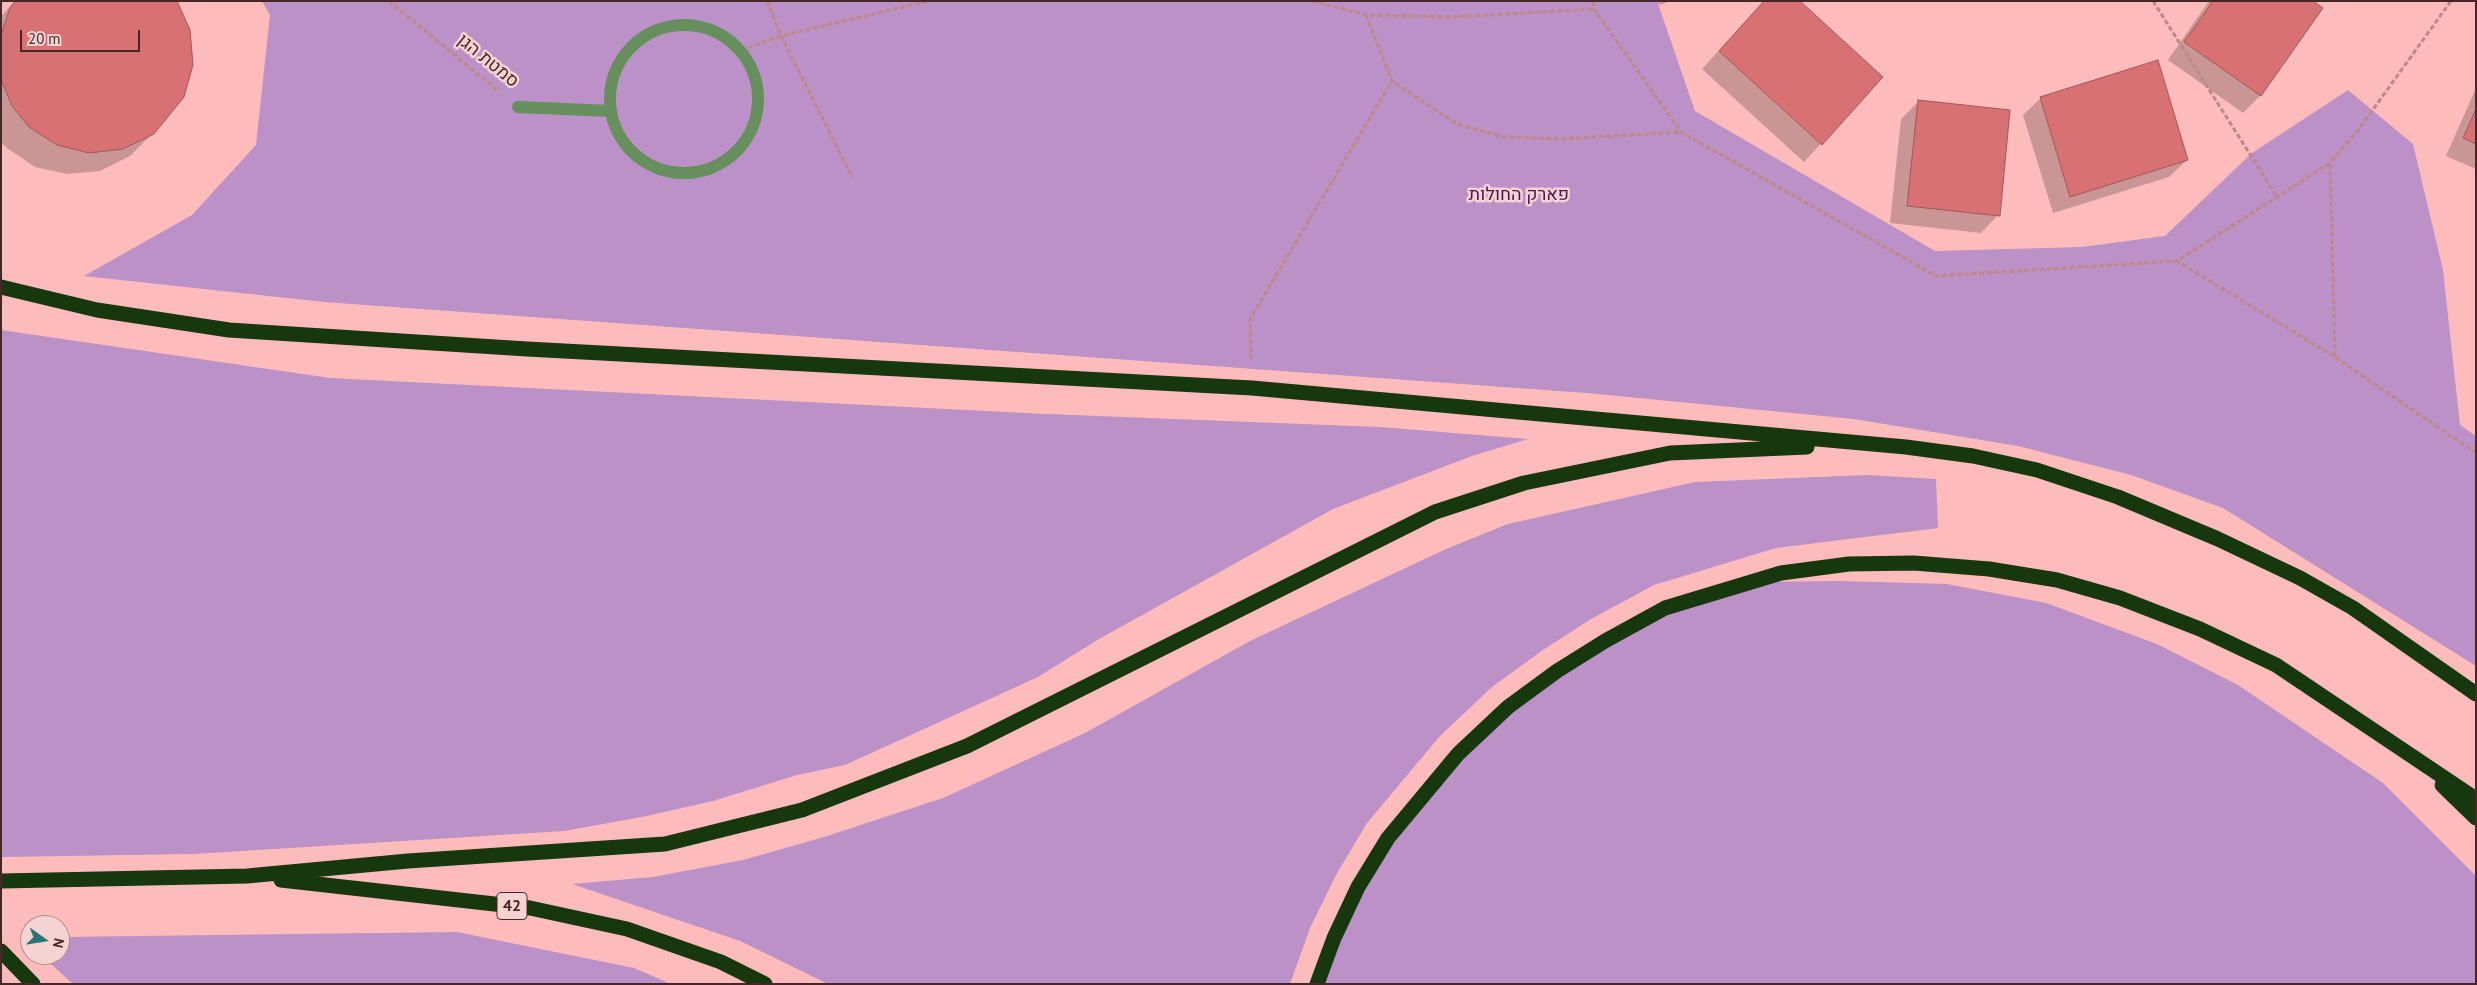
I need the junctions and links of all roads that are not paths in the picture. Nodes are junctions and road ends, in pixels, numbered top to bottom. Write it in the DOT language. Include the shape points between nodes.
graph roads {
  1 [pos="518,107"];
  2 [pos="611,112"];
  3 [pos="1,287"];
  4 [pos="1864,444"];
  5 [pos="2474,692"];
  6 [pos="2414,758"];
  7 [pos="2476,800"];
  8 [pos="2476,818"];
  9 [pos="247,876"];
  10 [pos="1,882"];
  11 [pos="1,951"];
  12 [pos="33,984"];
  13 [pos="765,984"];
  14 [pos="1317,984"];
  1 -- 2 [label="lane, סמטת הגן"];
  2 -- 2 [label="lane" via="611,87 618,64 633,44 653,31 676,24 701,26 723,34 741,50 754,72 759,96 756,121 744,144 726,161 704,171 680,174 655,168 634,155 619,135"];
  3 -- 4 [label="highway" via="97,310 229,330 537,350 1252,388"];
  4 -- 5 [label="highway" via="1974,456 2037,470 2163,515 2300,578 2353,608"];
  4 -- 9 [label="highway" via="1670,453 1524,483 1435,512 967,746 802,810 665,844 408,861"];
  6 -- 7 [label="highway"];
  6 -- 8 [label="highway"];
  6 -- 14 [label="highway" via="2276,665 2200,629 2120,598 2057,580 1989,569 1914,563 1849,564 1781,573 1665,608 1597,646 1508,707 1458,754 1388,838 1358,887"];
  9 -- 10 [label="highway, 42"];
  9 -- 13 [label="highway, 42" via="530,908 627,929 721,962"];
  11 -- 12 [label="highway"];
}
